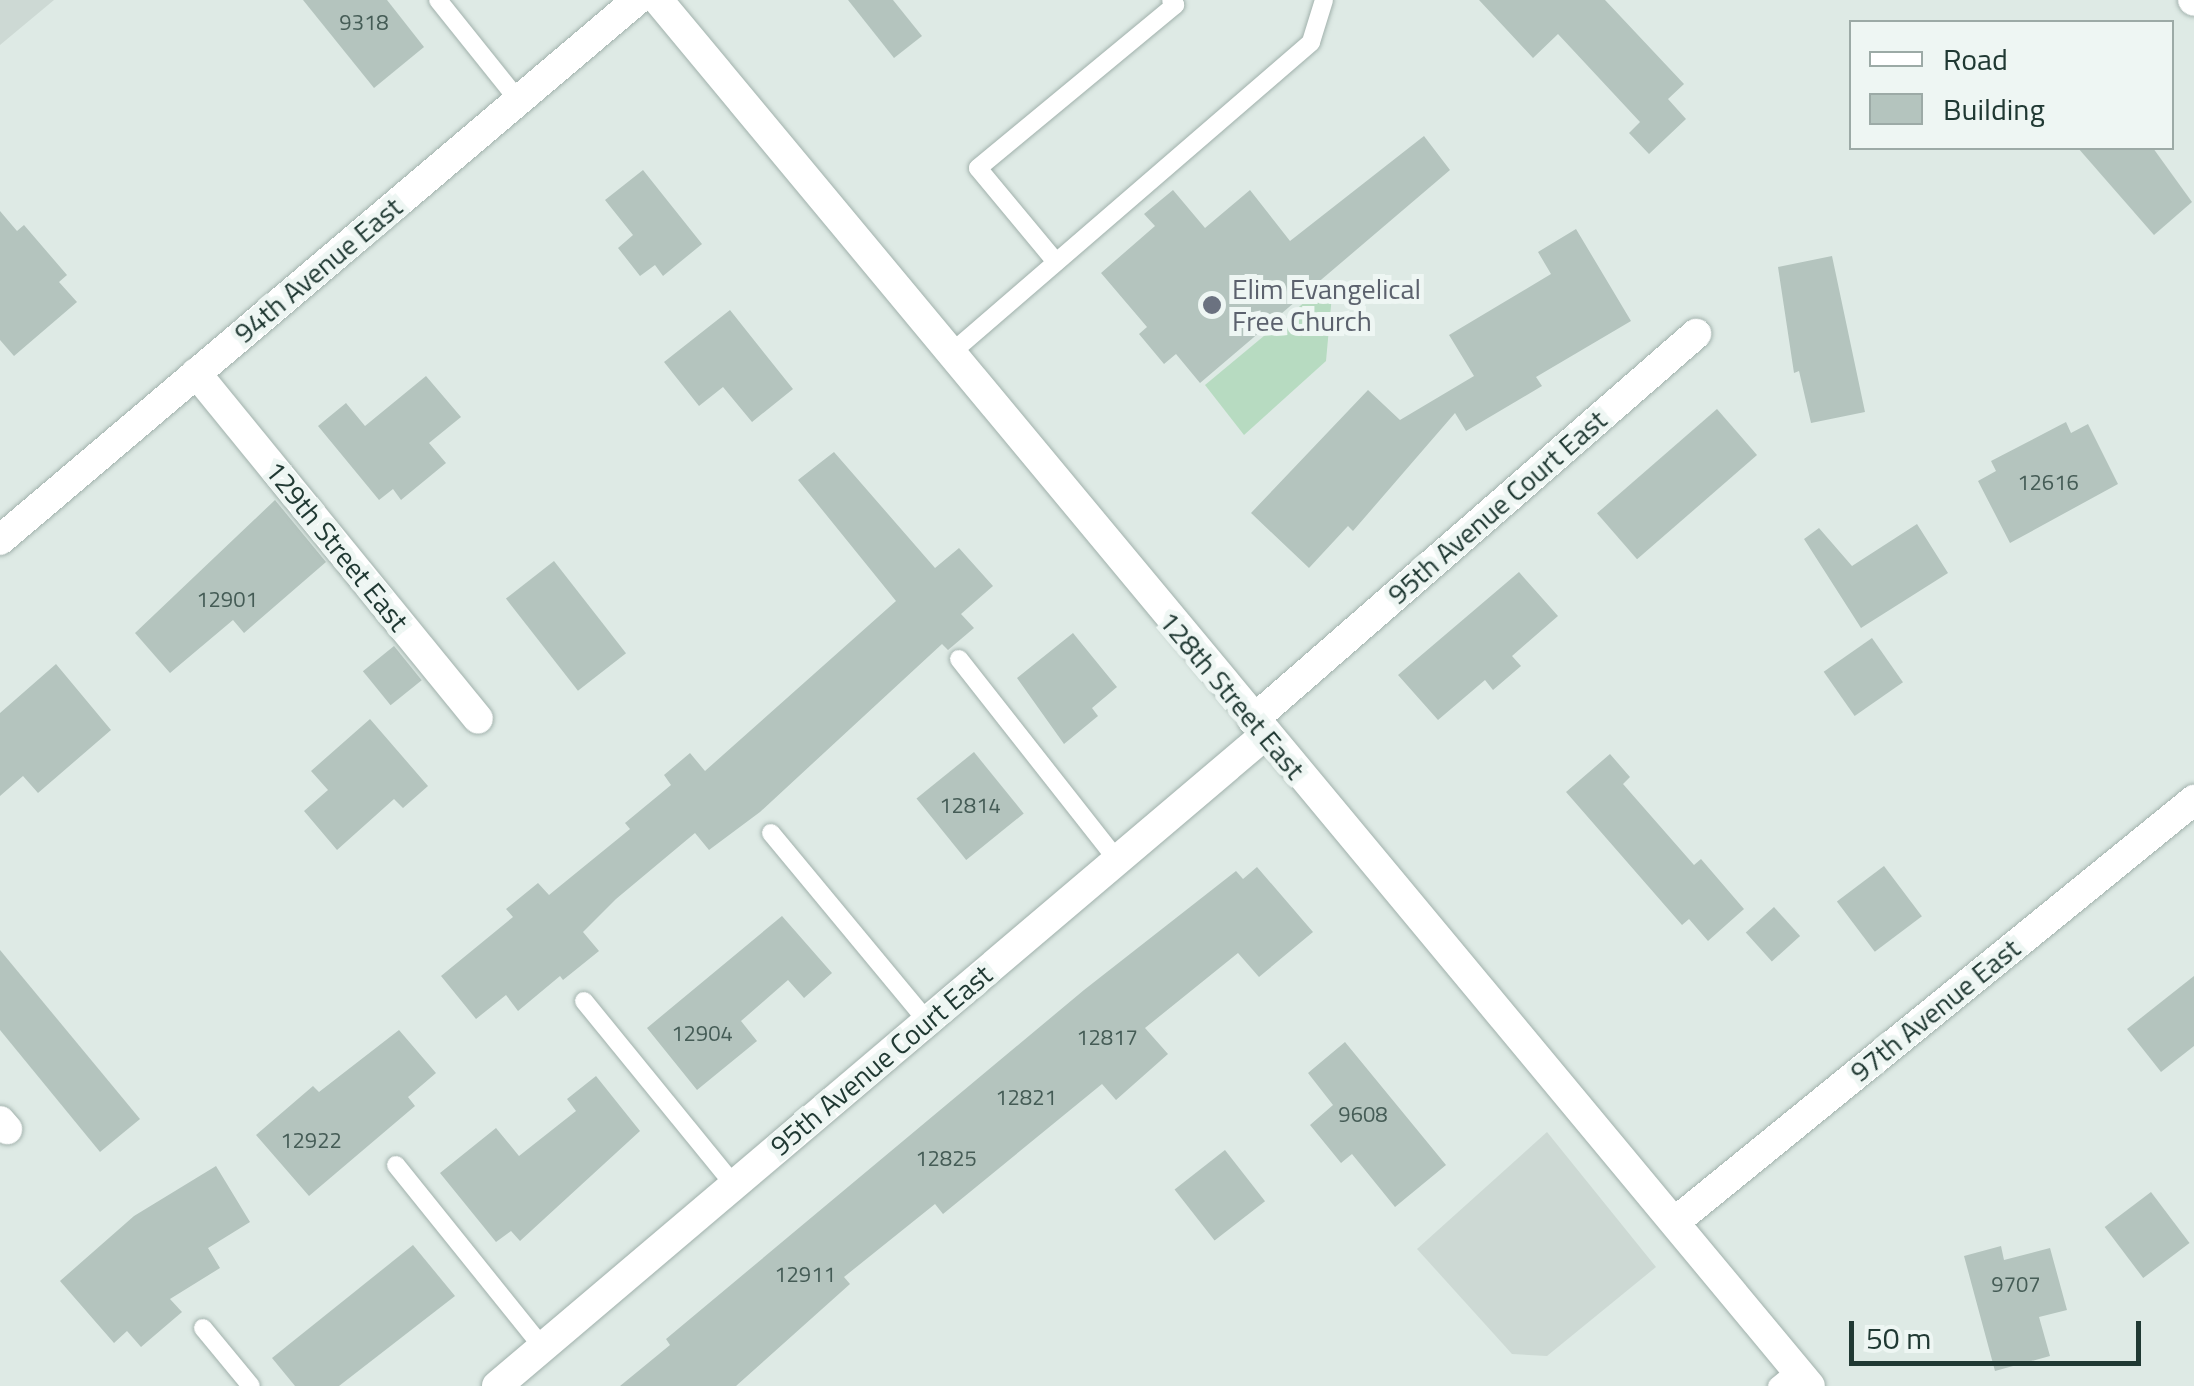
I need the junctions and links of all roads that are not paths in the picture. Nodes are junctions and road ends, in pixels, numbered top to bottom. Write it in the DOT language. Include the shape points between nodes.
graph roads {
  1 [pos="438,0"];
  2 [pos="637,0"];
  3 [pos="658,0"];
  4 [pos="1171,0"];
  5 [pos="1324,0"];
  6 [pos="518,100"];
  7 [pos="1056,262"];
  8 [pos="1696,334"];
  9 [pos="950,354"];
  10 [pos="196,374"];
  11 [pos="0,540"];
  12 [pos="959,660"];
  13 [pos="478,719"];
  14 [pos="1259,727"];
  15 [pos="2194,800"];
  16 [pos="772,833"];
  17 [pos="1118,860"];
  18 [pos="584,1001"];
  19 [pos="928,1021"];
  20 [pos="396,1164"];
  21 [pos="734,1185"];
  22 [pos="1676,1221"];
  23 [pos="203,1328"];
  24 [pos="543,1348"];
  25 [pos="1795,1380"];
  26 [pos="251,1386"];
  27 [pos="498,1386"];
  1 -- 6 [label="lane"];
  2 -- 6 [label="street, 94th Avenue East"];
  3 -- 9 [label="street, 128th Street East"];
  4 -- 7 [label="lane" via="1175,5 978,168"];
  5 -- 7 [label="lane" via="1312,42"];
  6 -- 10 [label="street, 94th Avenue East"];
  7 -- 9 [label="lane"];
  8 -- 14 [label="street, 95th Avenue Court East"];
  9 -- 14 [label="street, 128th Street East"];
  10 -- 11 [label="street, 94th Avenue East"];
  10 -- 13 [label="street, 129th Street East"];
  12 -- 17 [label="lane"];
  14 -- 17 [label="street, 95th Avenue Court East"];
  14 -- 22 [label="street, 128th Street East"];
  15 -- 22 [label="street, 97th Avenue East"];
  16 -- 19 [label="lane"];
  17 -- 19 [label="street, 95th Avenue Court East"];
  18 -- 21 [label="lane"];
  19 -- 21 [label="street, 95th Avenue Court East"];
  20 -- 24 [label="lane"];
  21 -- 24 [label="street, 95th Avenue Court East"];
  22 -- 25 [label="street, 128th Street East"];
  23 -- 26 [label="lane"];
  24 -- 27 [label="street, 95th Avenue Court East"];
}
